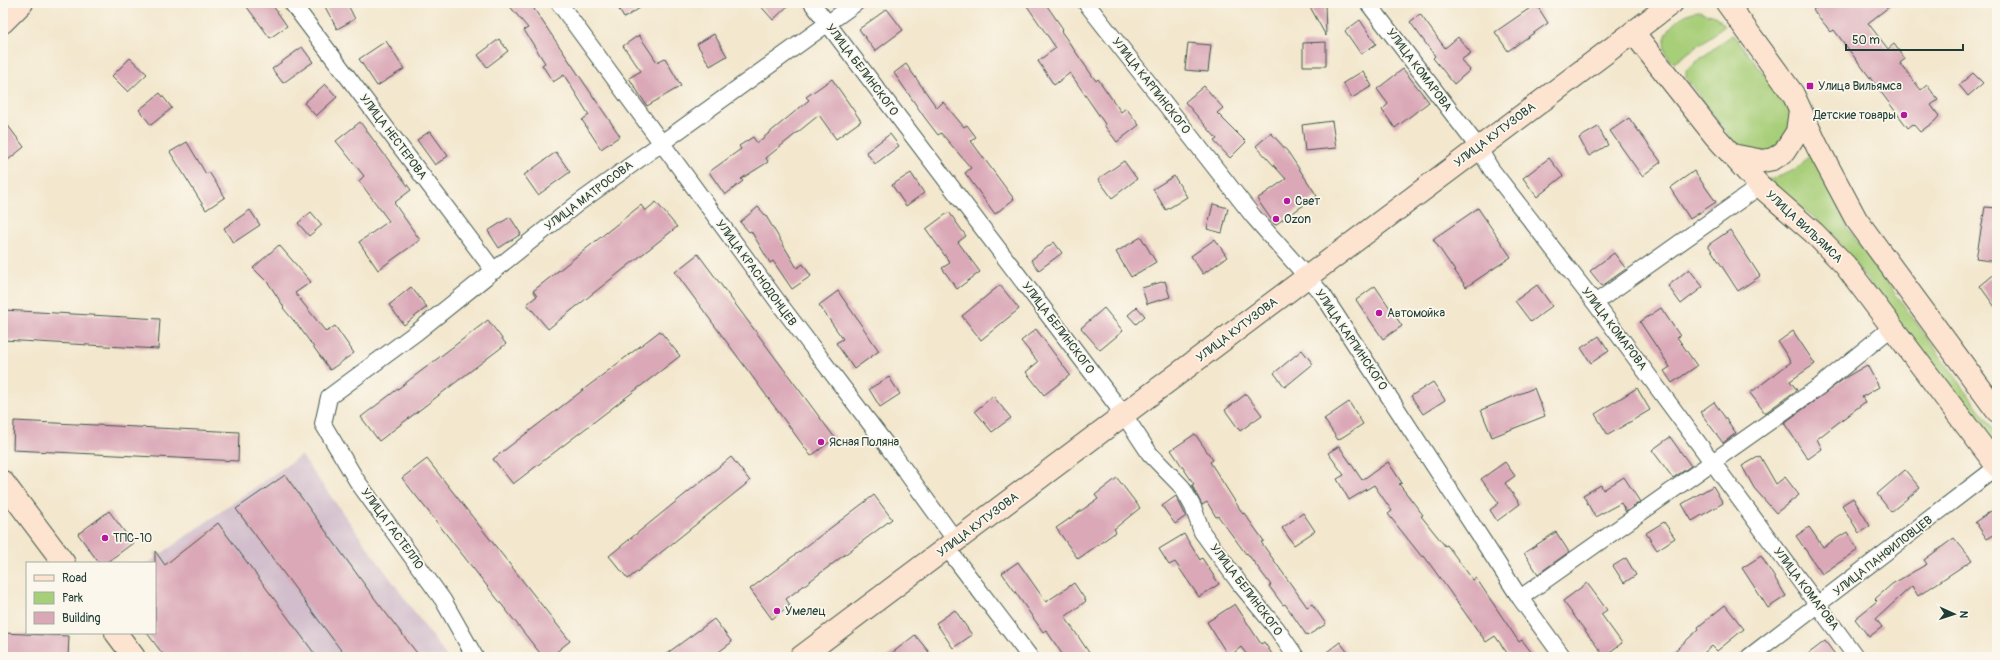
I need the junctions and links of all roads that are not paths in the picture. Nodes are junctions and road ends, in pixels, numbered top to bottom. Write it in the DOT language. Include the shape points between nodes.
graph roads {
  1 [pos="22,3"];
  2 [pos="292,3"];
  3 [pos="559,3"];
  4 [pos="812,3"];
  5 [pos="856,3"];
  6 [pos="1086,3"];
  7 [pos="1368,3"];
  8 [pos="1727,3"];
  9 [pos="1665,5"];
  10 [pos="3,22"];
  11 [pos="828,24"];
  12 [pos="1633,32"];
  13 [pos="1800,110"];
  14 [pos="661,142"];
  15 [pos="1817,146"];
  16 [pos="1478,147"];
  17 [pos="1732,155"];
  18 [pos="1760,186"];
  19 [pos="494,271"];
  20 [pos="1307,277"];
  21 [pos="1595,303"];
  22 [pos="1891,328"];
  23 [pos="329,398"];
  24 [pos="1997,411"];
  25 [pos="1124,415"];
  26 [pos="1712,463"];
  27 [pos="1997,467"];
  28 [pos="3,482"];
  29 [pos="951,544"];
  30 [pos="63,562"];
  31 [pos="1520,598"];
  32 [pos="1819,605"];
  33 [pos="117,634"];
  34 [pos="134,657"];
  35 [pos="475,657"];
  36 [pos="801,657"];
  37 [pos="1030,657"];
  38 [pos="1296,657"];
  39 [pos="1563,657"];
  40 [pos="1749,657"];
  41 [pos="1856,657"];
  1 -- 10 [label="street"];
  2 -- 19 [label="street, УЛИЦА НЕСТЕРОВА"];
  3 -- 14 [label="street, УЛИЦА КРАСНОДОНЦЕВ"];
  4 -- 11 [label="street, УЛИЦА БЕЛИНСКОГО"];
  5 -- 11 [label="street, УЛИЦА МАТРОСОВА"];
  6 -- 20 [label="street, УЛИЦА КАРПИНСКОГО" via="1253,216"];
  7 -- 16 [label="street, УЛИЦА КОМАРОВА"];
  8 -- 13 [label="street" via="1793,94"];
  9 -- 12 [label="street, УЛИЦА КУТУЗОВА"];
  11 -- 14 [label="street, УЛИЦА МАТРОСОВА"];
  11 -- 25 [label="street, УЛИЦА БЕЛИНСКОГО"];
  12 -- 16 [label="street, УЛИЦА КУТУЗОВА"];
  12 -- 17 [label="street, УЛИЦА ВИЛЬЯМСА"];
  13 -- 15 [label="street"];
  13 -- 17 [label="street" via="1797,132 1784,152 1763,161"];
  14 -- 19 [label="street, УЛИЦА МАТРОСОВА" via="577,204"];
  14 -- 29 [label="street, УЛИЦА КРАСНОДОНЦЕВ"];
  15 -- 18 [label="street" via="1806,144 1797,149 1765,173"];
  15 -- 24 [label="street" via="1856,219"];
  16 -- 20 [label="street, УЛИЦА КУТУЗОВА"];
  16 -- 21 [label="street, УЛИЦА КОМАРОВА" via="1491,169"];
  17 -- 18 [label="street, УЛИЦА ВИЛЬЯМСА"];
  18 -- 21 [label="street"];
  18 -- 22 [label="street, УЛИЦА ВИЛЬЯМСА" via="1814,233 1845,265"];
  19 -- 23 [label="street, УЛИЦА МАТРОСОВА"];
  20 -- 25 [label="street, УЛИЦА КУТУЗОВА"];
  20 -- 31 [label="street, УЛИЦА КАРПИНСКОГО" via="1323,295"];
  21 -- 26 [label="street, УЛИЦА КОМАРОВА"];
  22 -- 26 [label="street" via="1820,386"];
  22 -- 27 [label="street, УЛИЦА ВИЛЬЯМСА"];
  23 -- 35 [label="street, УЛИЦА ГАСТЕЛЛО" via="324,424 329,433 357,481 443,600"];
  25 -- 29 [label="street, УЛИЦА КУТУЗОВА"];
  25 -- 38 [label="street, УЛИЦА БЕЛИНСКОГО" via="1150,454 1182,487 1202,532"];
  26 -- 31 [label="street"];
  26 -- 32 [label="street, УЛИЦА КОМАРОВА"];
  27 -- 32 [label="street, УЛИЦА ПАНФИЛОВЦЕВ"];
  28 -- 30 [label="street"];
  29 -- 36 [label="street, УЛИЦА КУТУЗОВА"];
  29 -- 37 [label="street, УЛИЦА КРАСНОДОНЦЕВ"];
  31 -- 39 [label="street, УЛИЦА КАРПИНСКОГО"];
  32 -- 40 [label="street, УЛИЦА ПАНФИЛОВЦЕВ"];
  32 -- 41 [label="street, УЛИЦА КОМАРОВА"];
  33 -- 34 [label="street"];
}
